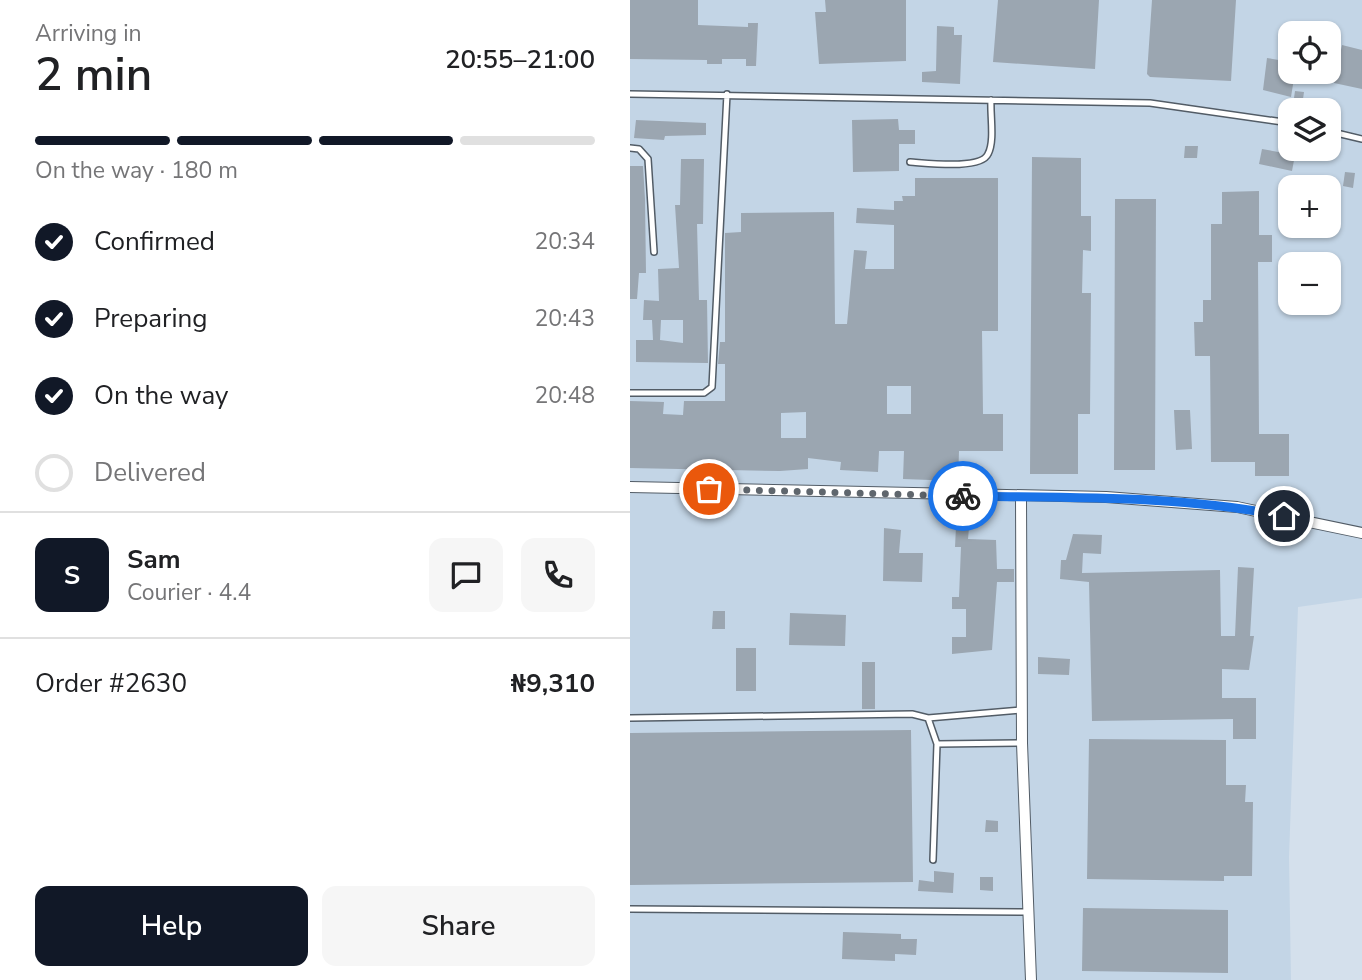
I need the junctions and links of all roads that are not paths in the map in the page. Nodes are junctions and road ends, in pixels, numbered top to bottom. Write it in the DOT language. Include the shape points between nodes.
graph roads {
  1 [pos="630,94"];
  2 [pos="727,94"];
  3 [pos="991,100"];
  4 [pos="1278,121"];
  5 [pos="1341,134"];
  6 [pos="1362,139"];
  7 [pos="630,148"];
  8 [pos="910,162"];
  9 [pos="654,252"];
  10 [pos="630,393"];
  11 [pos="630,486"];
  12 [pos="1021,497"];
  13 [pos="1362,533"];
  14 [pos="1022,710"];
  15 [pos="630,718"];
  16 [pos="928,718"];
  17 [pos="1022,743"];
  18 [pos="937,744"];
  19 [pos="933,860"];
  20 [pos="630,909"];
  21 [pos="1028,912"];
  22 [pos="1031,980"];
  1 -- 2 [label="lane"];
  2 -- 3 [label="lane"];
  2 -- 10 [label="lane" via="712,387 704,393"];
  3 -- 4 [label="lane" via="1150,103"];
  3 -- 8 [label="lane" via="990,153 984,161"];
  5 -- 6 [label="lane"];
  7 -- 9 [label="lane" via="639,149 648,159"];
  11 -- 12 [label="street"];
  12 -- 13 [label="street" via="1106,497 1237,507"];
  12 -- 14 [label="street"];
  14 -- 16 [label="lane"];
  14 -- 17 [label="street"];
  15 -- 16 [label="lane" via="912,714"];
  16 -- 18 [label="lane"];
  17 -- 18 [label="lane"];
  17 -- 21 [label="street"];
  18 -- 19 [label="lane"];
  20 -- 21 [label="lane"];
  21 -- 22 [label="street"];
}
